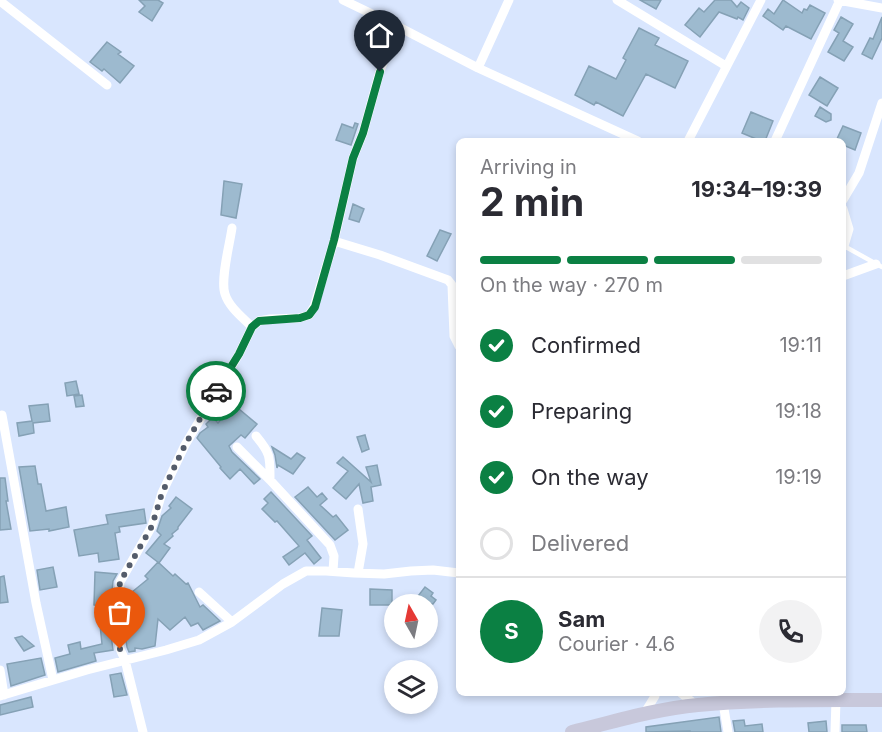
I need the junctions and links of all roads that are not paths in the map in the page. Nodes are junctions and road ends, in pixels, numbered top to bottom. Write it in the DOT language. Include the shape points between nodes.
graph roads {
  1 [pos="343,0"];
  2 [pos="509,0"];
  3 [pos="617,0"];
  4 [pos="761,0"];
  5 [pos="839,0"];
  6 [pos="0,1"];
  7 [pos="882,8"];
  8 [pos="396,26"];
  9 [pos="726,66"];
  10 [pos="478,69"];
  11 [pos="107,86"];
  12 [pos="882,103"];
  13 [pos="878,130"];
  14 [pos="631,138"];
  15 [pos="690,138"];
  16 [pos="776,138"];
  17 [pos="846,195"];
  18 [pos="846,219"];
  19 [pos="232,228"];
  20 [pos="846,239"];
  21 [pos="334,240"];
  22 [pos="846,247"];
  23 [pos="879,266"];
  24 [pos="846,275"];
  25 [pos="252,327"];
  26 [pos="456,340"];
  27 [pos="3,415"];
  28 [pos="256,436"];
  29 [pos="237,447"];
  30 [pos="270,480"];
  31 [pos="358,509"];
  32 [pos="333,571"];
  33 [pos="358,573"];
  34 [pos="456,573"];
  35 [pos="199,592"];
  36 [pos="232,622"];
  37 [pos="125,660"];
  38 [pos="0,670"];
  39 [pos="53,680"];
  40 [pos="2,695"];
  41 [pos="656,696"];
  42 [pos="685,696"];
  43 [pos="836,700"];
  44 [pos="882,700"];
  45 [pos="723,703"];
  46 [pos="696,705"];
  47 [pos="644,714"];
  48 [pos="143,732"];
  49 [pos="572,732"];
  50 [pos="728,732"];
  51 [pos="835,732"];
  1 -- 8 [label="street"];
  2 -- 10 [label="street"];
  3 -- 9 [label="street"];
  4 -- 9 [label="street"];
  5 -- 7 [label="street"];
  5 -- 16 [label="street"];
  6 -- 11 [label="street"];
  8 -- 10 [label="street"];
  8 -- 21 [label="street" via="353,158"];
  9 -- 15 [label="street"];
  10 -- 14 [label="street"];
  12 -- 13 [label="street"];
  13 -- 17 [label="street"];
  18 -- 20 [label="street"];
  19 -- 25 [label="street" via="224,292"];
  21 -- 25 [label="street" via="315,307 309,315 259,321"];
  21 -- 26 [label="street" via="447,280 452,285"];
  22 -- 23 [label="lane"];
  23 -- 24 [label="street"];
  25 -- 37 [label="street" via="185,445 162,493 152,526 120,582 118,635"];
  27 -- 39 [label="street"];
  28 -- 30 [label="street" via="267,449"];
  29 -- 30 [label="street"];
  30 -- 32 [label="street" via="330,545"];
  31 -- 33 [label="street" via="363,544"];
  32 -- 33 [label="street"];
  32 -- 36 [label="street" via="306,571"];
  33 -- 34 [label="street"];
  35 -- 36 [label="street"];
  36 -- 37 [label="street" via="199,640"];
  37 -- 39 [label="street"];
  37 -- 48 [label="street"];
  38 -- 40 [label="street"];
  39 -- 40 [label="street"];
  41 -- 47 [label="street"];
  42 -- 46 [label="street"];
  43 -- 44 [label="street"];
  43 -- 45 [label="street"];
  43 -- 51 [label="street"];
  45 -- 46 [label="street"];
  45 -- 50 [label="street"];
  46 -- 47 [label="street"];
  47 -- 49 [label="street"];
}
